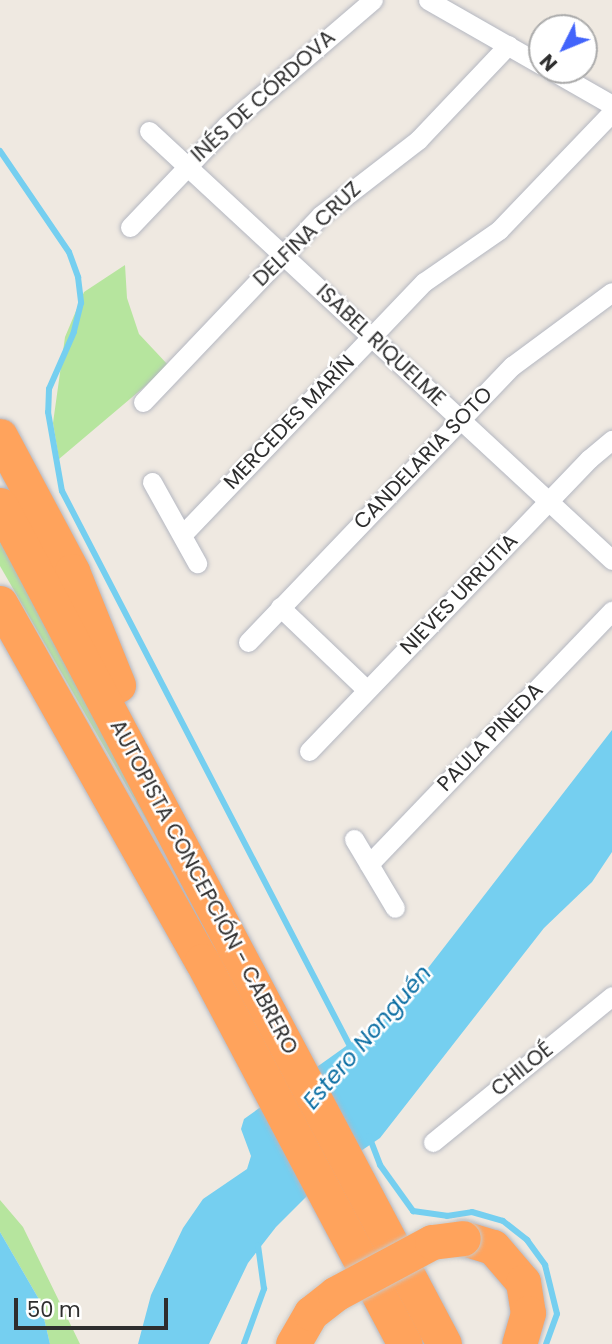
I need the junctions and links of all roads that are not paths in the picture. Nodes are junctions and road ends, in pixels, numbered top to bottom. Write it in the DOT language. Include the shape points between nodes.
graph roads {
  1 [pos="373,0"];
  2 [pos="428,0"];
  3 [pos="508,45"];
  4 [pos="528,57"];
  5 [pos="575,84"];
  6 [pos="612,105"];
  7 [pos="612,113"];
  8 [pos="149,131"];
  9 [pos="186,165"];
  10 [pos="130,227"];
  11 [pos="282,254"];
  12 [pos="612,292"];
  13 [pos="372,335"];
  14 [pos="143,402"];
  15 [pos="460,418"];
  16 [pos="0,436"];
  17 [pos="612,440"];
  18 [pos="152,482"];
  19 [pos="548,501"];
  20 [pos="0,505"];
  21 [pos="182,535"];
  22 [pos="612,560"];
  23 [pos="197,563"];
  24 [pos="0,603"];
  25 [pos="280,607"];
  26 [pos="612,611"];
  27 [pos="0,629"];
  28 [pos="248,642"];
  29 [pos="367,690"];
  30 [pos="59,708"];
  31 [pos="309,751"];
  32 [pos="175,832"];
  33 [pos="354,839"];
  34 [pos="369,864"];
  35 [pos="395,908"];
  36 [pos="612,996"];
  37 [pos="433,1142"];
  38 [pos="293,1344"];
  39 [pos="405,1344"];
  40 [pos="444,1344"];
  41 [pos="519,1344"];
  1 -- 9 [label="street, INÉS DE CÓRDOVA"];
  2 -- 3 [label="street"];
  3 -- 4 [label="street"];
  3 -- 11 [label="street, DELFINA CRUZ" via="418,139 338,200"];
  5 -- 6 [label="street"];
  7 -- 13 [label="street, MERCEDES MARÍN" via="499,230 432,274"];
  8 -- 9 [label="street, ISABEL RIQUELME"];
  9 -- 10 [label="street, INÉS DE CÓRDOVA"];
  9 -- 11 [label="street, ISABEL RIQUELME"];
  11 -- 13 [label="street, ISABEL RIQUELME"];
  11 -- 14 [label="street, DELFINA CRUZ"];
  12 -- 15 [label="street, CANDELARIA SOTO" via="579,321 523,357"];
  13 -- 15 [label="street, ISABEL RIQUELME"];
  13 -- 21 [label="street, MERCEDES MARÍN"];
  15 -- 19 [label="street, ISABEL RIQUELME"];
  15 -- 25 [label="street, CANDELARIA SOTO"];
  16 -- 32 [label="highway" via="72,570"];
  17 -- 19 [label="street, NIEVES URRUTIA"];
  18 -- 21 [label="street"];
  19 -- 22 [label="street, ISABEL RIQUELME"];
  19 -- 29 [label="street, NIEVES URRUTIA"];
  20 -- 32 [label="highway, AUTOPISTA CONCEPCIÓN - CABRERO"];
  21 -- 23 [label="street"];
  24 -- 30 [label="highway, AUTOPISTA CONCEPCIÓN - CABRERO"];
  25 -- 28 [label="street, CANDELARIA SOTO"];
  25 -- 29 [label="street"];
  26 -- 34 [label="street, PAULA PINEDA"];
  27 -- 30 [label="highway"];
  29 -- 31 [label="street, NIEVES URRUTIA"];
  30 -- 39 [label="highway, AUTOPISTA CONCEPCIÓN - CABRERO" via="266,1080"];
  32 -- 40 [label="highway, AUTOPISTA CONCEPCIÓN - CABRERO"];
  33 -- 34 [label="street"];
  34 -- 35 [label="street"];
  36 -- 37 [label="street, CHILOÉ"];
  38 -- 41 [label="highway, bridge" via="311,1313 335,1294 432,1242 463,1238 493,1247 523,1282 528,1313"];
}
